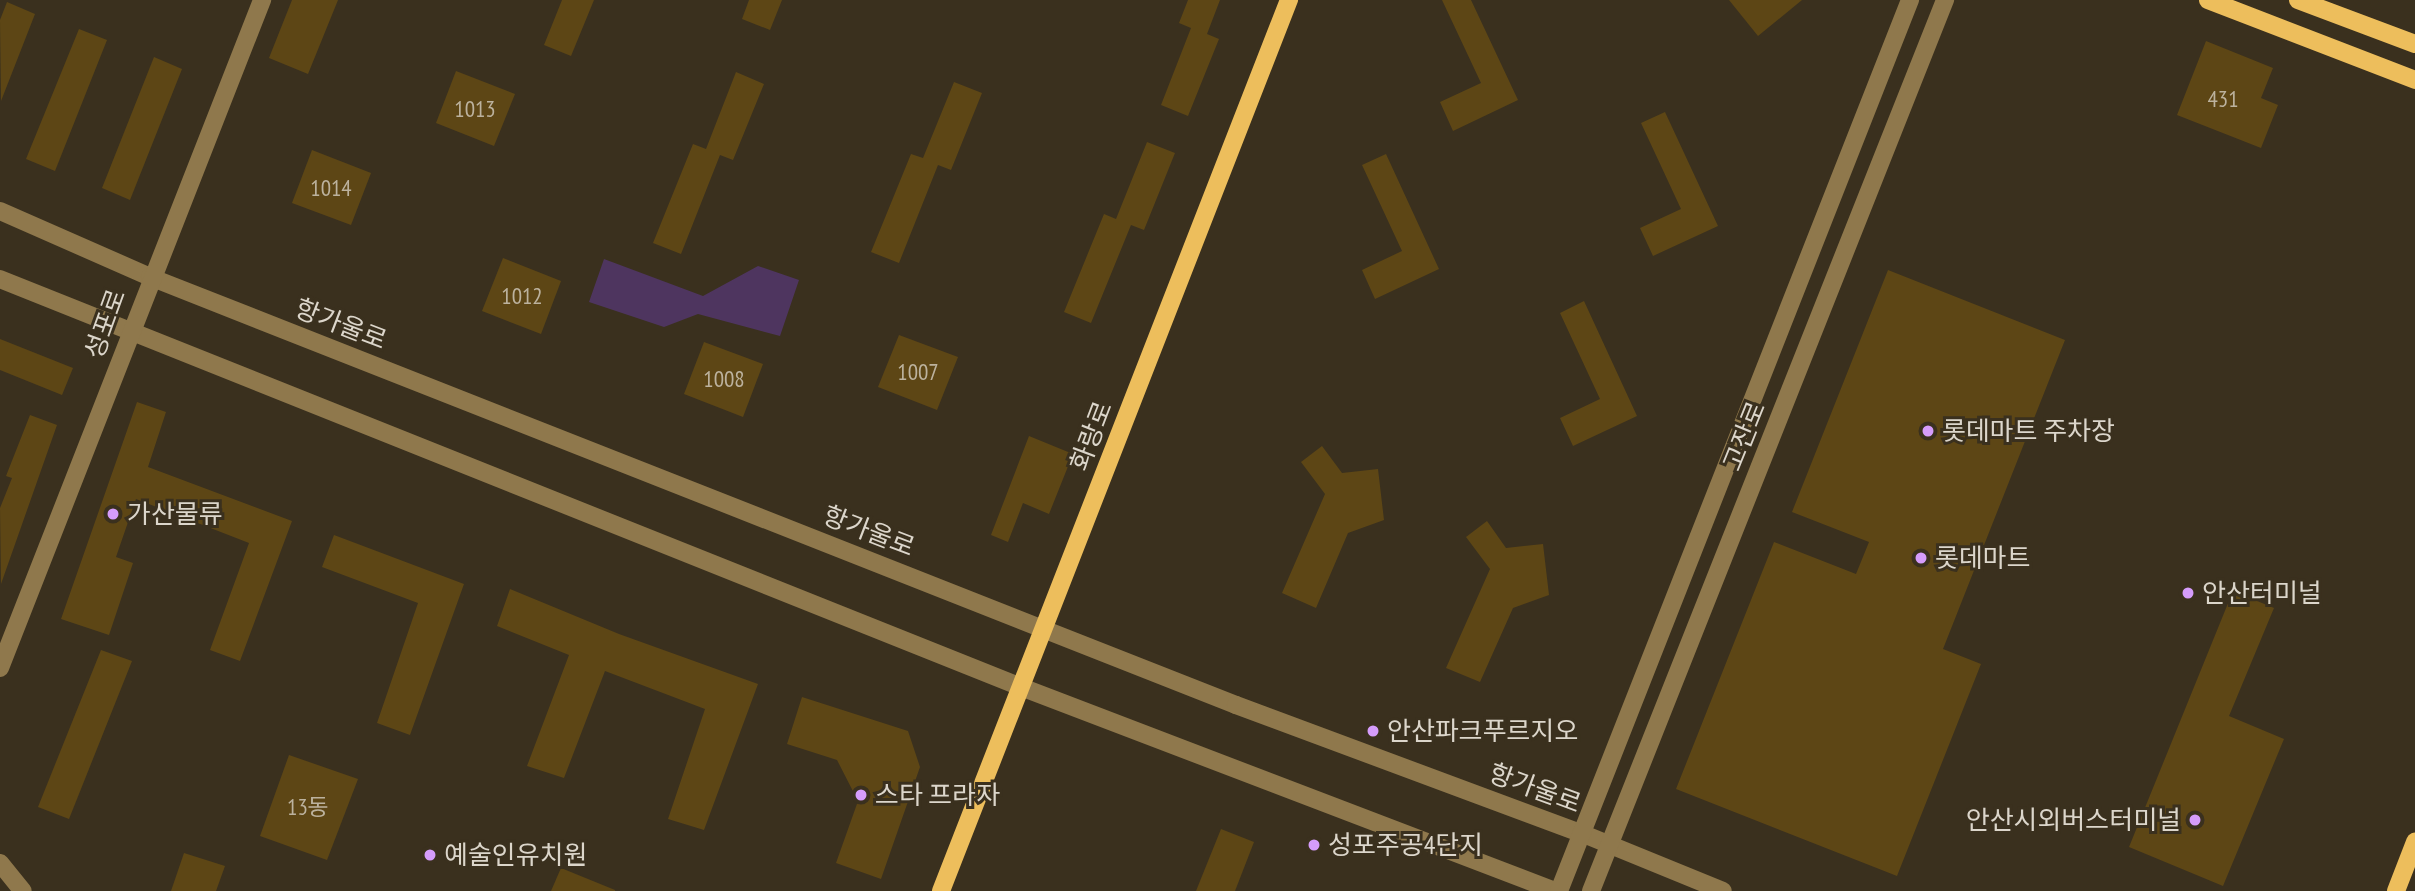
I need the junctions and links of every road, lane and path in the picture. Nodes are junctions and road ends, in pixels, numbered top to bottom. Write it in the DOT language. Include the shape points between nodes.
graph roads {
  1 [pos="262,0"];
  2 [pos="1289,0"];
  3 [pos="1910,0"];
  4 [pos="1945,0"];
  5 [pos="2208,0"];
  6 [pos="2298,0"];
  7 [pos="2355,21"];
  8 [pos="2415,44"];
  9 [pos="2342,51"];
  10 [pos="2415,80"];
  11 [pos="0,211"];
  12 [pos="150,277"];
  13 [pos="0,279"];
  14 [pos="130,330"];
  15 [pos="1044,627"];
  16 [pos="0,668"];
  17 [pos="1021,687"];
  18 [pos="1581,833"];
  19 [pos="2415,842"];
  20 [pos="1610,845"];
  21 [pos="0,863"];
  22 [pos="23,891"];
  23 [pos="941,891"];
  24 [pos="1557,891"];
  25 [pos="1591,891"];
  26 [pos="1723,891"];
  27 [pos="2396,891"];
  1 -- 12 [label="street, 성포로"];
  2 -- 15 [label="main road, 화랑로"];
  3 -- 18 [label="street, 고잔로"];
  4 -- 20 [label="street, 고잔로"];
  5 -- 9 [label="main road"];
  6 -- 7 [label="main road"];
  7 -- 8 [label="main road"];
  7 -- 9 [label="main road"];
  9 -- 10 [label="main road"];
  11 -- 12 [label="street, 항가울로"];
  12 -- 14 [label="street, 성포로"];
  12 -- 15 [label="street, 항가울로"];
  13 -- 14 [label="street"];
  14 -- 16 [label="street, 성포로"];
  14 -- 17 [label="street" via="267,389"];
  15 -- 17 [label="main road, 화랑로"];
  15 -- 18 [label="street, 항가울로" via="1236,705"];
  17 -- 23 [label="main road, 화랑로"];
  17 -- 24 [label="street"];
  18 -- 20 [label="street, 항가울로"];
  18 -- 24 [label="street, 고잔로"];
  19 -- 27 [label="main road"];
  20 -- 25 [label="street, 고잔로"];
  20 -- 26 [label="street, 항가울로"];
  21 -- 22 [label="street"];
}
